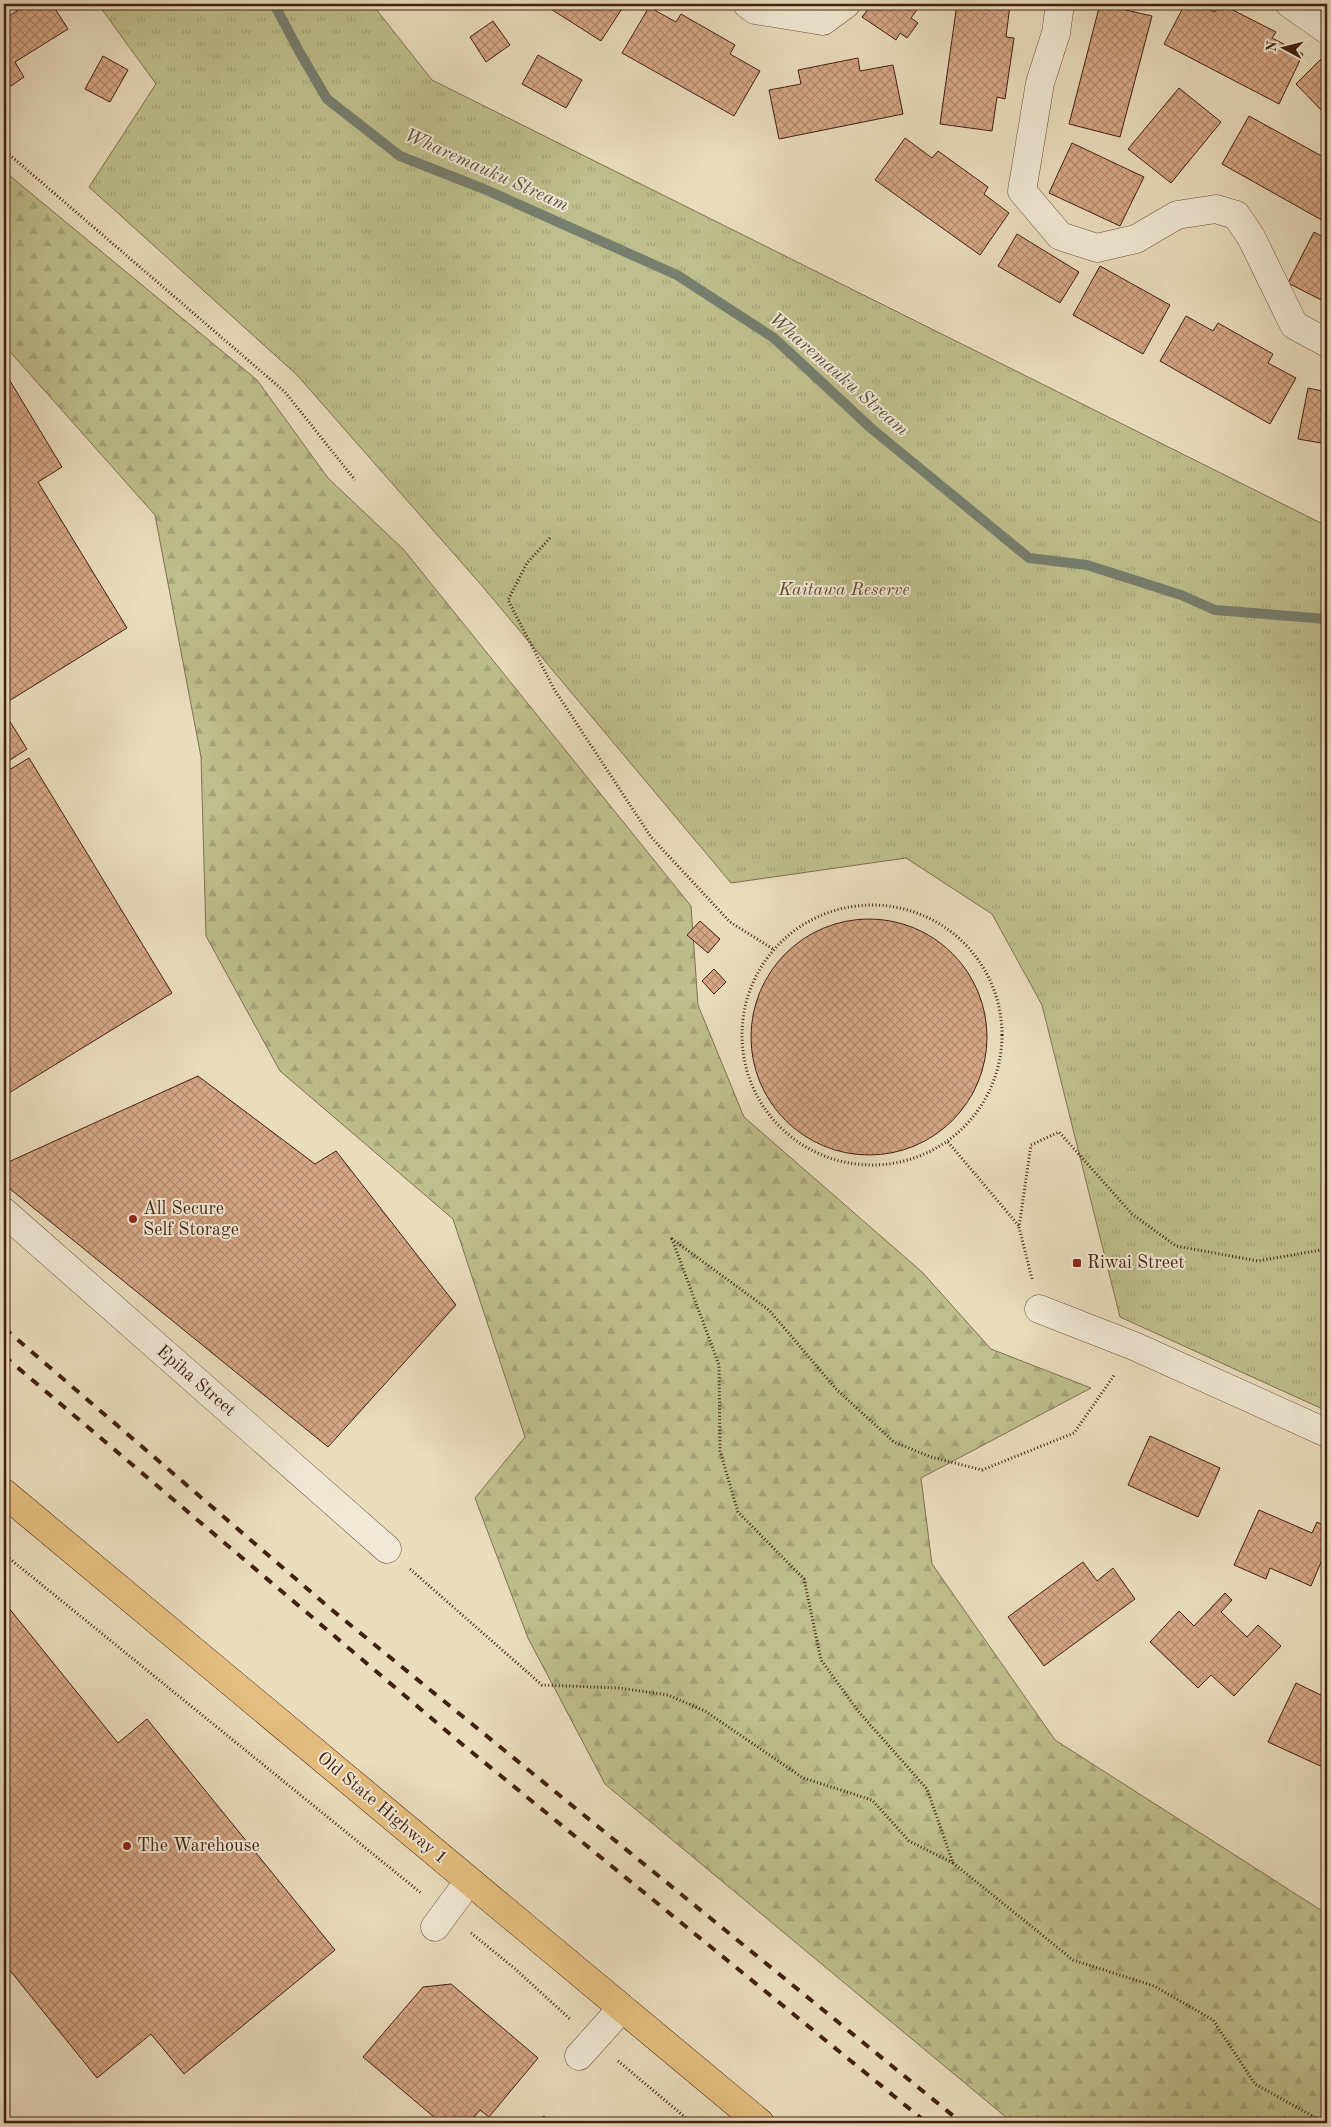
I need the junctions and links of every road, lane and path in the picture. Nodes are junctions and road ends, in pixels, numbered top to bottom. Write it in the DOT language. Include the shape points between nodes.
graph roads {
  1 [pos="748,4"];
  2 [pos="846,4"];
  3 [pos="1060,4"];
  4 [pos="1290,4"];
  5 [pos="1327,30"];
  6 [pos="4,150"];
  7 [pos="1327,343"];
  8 [pos="355,480"];
  9 [pos="550,538"];
  10 [pos="773,949"];
  11 [pos="948,1142"];
  12 [pos="4,1212"];
  13 [pos="1019,1227"];
  14 [pos="1327,1246"];
  15 [pos="1039,1309"];
  16 [pos="1134,1346"];
  17 [pos="1327,1433"];
  18 [pos="4,1493"];
  19 [pos="388,1549"];
  20 [pos="4,1554"];
  21 [pos="953,1863"];
  22 [pos="469,1881"];
  23 [pos="440,1920"];
  24 [pos="622,2008"];
  25 [pos="586,2047"];
  26 [pos="692,2123"];
  27 [pos="760,2123"];
  28 [pos="1325,2123"];
  1 -- 2 [label="street" via="755,10 823,21"];
  3 -- 7 [label="street" via="1056,32 1040,83 1022,191 1060,236 1097,248 1136,239 1177,215 1216,209 1236,215 1251,237 1294,325"];
  4 -- 5 [label="street"];
  6 -- 8 [label="path" via="285,392"];
  9 -- 10 [label="path" via="527,563 508,600 554,689 651,838 730,922"];
  10 -- 11 [label="path" via="751,985 741,1026 746,1068 763,1107 791,1138 828,1159 868,1166 910,1161"];
  10 -- 11 [label="path" via="807,921 848,906 893,906 934,920 969,947 992,984 1002,1027 998,1071 978,1111"];
  11 -- 13 [label="path"];
  12 -- 19 [label="street, Epiha Street"];
  13 -- 14 [label="path" via="1031,1146 1059,1132 1132,1214 1176,1246 1258,1261 1321,1250"];
  13 -- 15 [label="path"];
  15 -- 16 [label="street"];
  16 -- 17 [label="street"];
  16 -- 21 [label="path" via="1074,1433 982,1470 931,1457 894,1442 837,1390 770,1310 672,1239 719,1365 720,1451 738,1512 804,1578 821,1660 858,1711 927,1788"];
  18 -- 22 [label="main road, Old State Highway 1"];
  19 -- 21 [label="path" via="542,1686 618,1688 668,1695 705,1711 802,1778 872,1800 909,1841"];
  20 -- 23 [label="path"];
  21 -- 28 [label="path" via="1073,1960 1154,1986 1213,2020 1255,2084"];
  22 -- 23 [label="street"];
  22 -- 24 [label="main road, Old State Highway 1"];
  23 -- 25 [label="path" via="513,1967"];
  24 -- 25 [label="street"];
  24 -- 27 [label="main road, Old State Highway 1"];
  25 -- 26 [label="path"];
}
